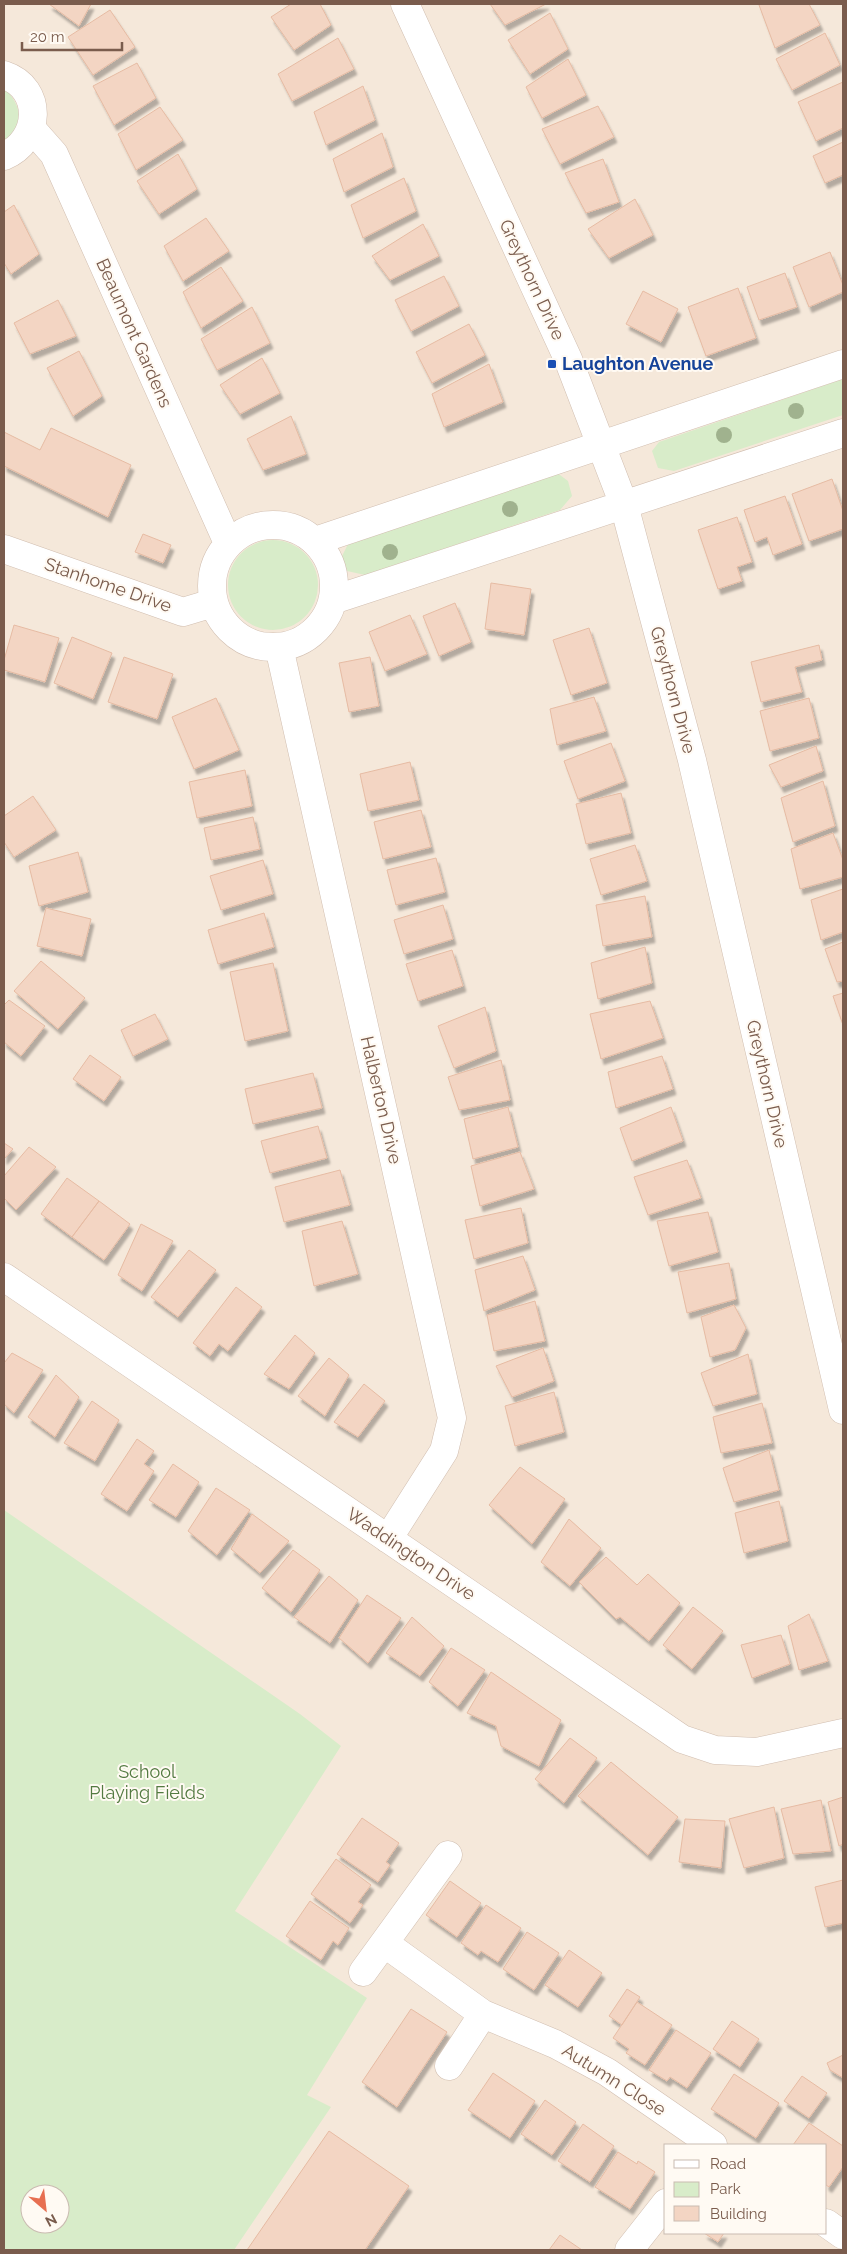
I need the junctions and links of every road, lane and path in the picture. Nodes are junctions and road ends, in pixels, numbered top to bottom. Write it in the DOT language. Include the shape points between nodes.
graph roads {
  1 [pos="405,4"];
  2 [pos="4,75"];
  3 [pos="31,128"];
  4 [pos="4,156"];
  5 [pos="843,364"];
  6 [pos="843,433"];
  7 [pos="602,445"];
  8 [pos="624,505"];
  9 [pos="315,541"];
  10 [pos="228,543"];
  11 [pos="4,549"];
  12 [pos="333,600"];
  13 [pos="213,603"];
  14 [pos="279,647"];
  15 [pos="4,1278"];
  16 [pos="843,1410"];
  17 [pos="388,1539"];
  18 [pos="843,1733"];
  19 [pos="448,1855"];
  20 [pos="384,1943"];
  21 [pos="364,1972"];
  22 [pos="483,2014"];
  23 [pos="449,2066"];
  24 [pos="710,2144"];
  25 [pos="664,2206"];
  26 [pos="827,2224"];
  27 [pos="843,2235"];
  28 [pos="629,2250"];
  1 -- 7 [label="street, Greythorn Drive" via="568,359"];
  2 -- 3 [label="street" via="22,86 30,99 33,113"];
  3 -- 4 [label="street" via="25,142"];
  3 -- 10 [label="street, Beaumont Gardens" via="54,154"];
  5 -- 7 [label="street"];
  6 -- 8 [label="street"];
  7 -- 8 [label="street, Greythorn Drive"];
  7 -- 9 [label="street"];
  8 -- 12 [label="street"];
  8 -- 16 [label="street, Greythorn Drive" via="692,760"];
  9 -- 10 [label="street" via="299,530 281,524 243,531"];
  9 -- 12 [label="street" via="332,568"];
  10 -- 13 [label="street" via="216,561 211,582"];
  11 -- 13 [label="street, Stanhome Drive" via="183,612"];
  12 -- 14 [label="street" via="326,617 314,632 298,642"];
  13 -- 14 [label="street" via="223,622 238,637 258,646"];
  14 -- 17 [label="street, Halberton Drive" via="452,1418 444,1451"];
  15 -- 17 [label="street, Waddington Drive"];
  17 -- 18 [label="street, Waddington Drive" via="682,1739 715,1750 757,1752"];
  19 -- 20 [label="street"];
  20 -- 21 [label="street"];
  20 -- 22 [label="street, Autumn Close"];
  22 -- 23 [label="street"];
  22 -- 24 [label="street, Autumn Close" via="555,2044 607,2072"];
  25 -- 28 [label="street"];
  26 -- 27 [label="street"];
}
